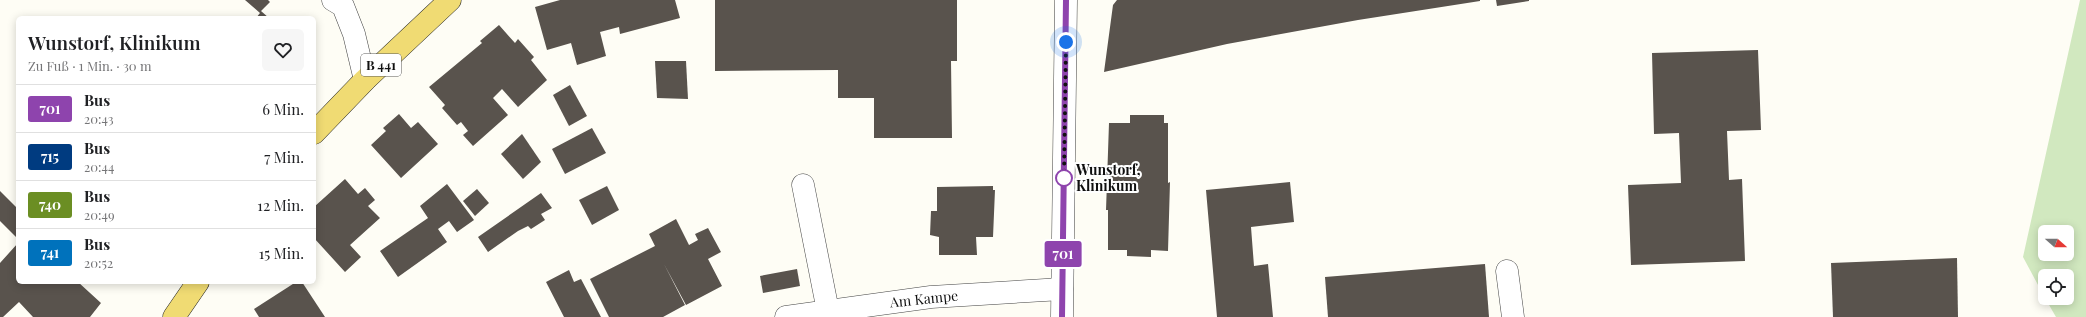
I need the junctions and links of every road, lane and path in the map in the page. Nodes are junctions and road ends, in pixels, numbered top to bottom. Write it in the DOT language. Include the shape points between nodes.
graph roads {
  1 [pos="332,0"];
  2 [pos="450,0"];
  3 [pos="1066,0"];
  4 [pos="365,80"];
  5 [pos="316,131"];
  6 [pos="803,185"];
  7 [pos="1507,271"];
  8 [pos="197,284"];
  9 [pos="1062,289"];
  10 [pos="828,311"];
  11 [pos="179,315"];
  12 [pos="786,317"];
  13 [pos="1062,317"];
  14 [pos="1513,317"];
  1 -- 4 [label="street" via="342,6 354,34"];
  2 -- 4 [label="main road, B 441"];
  3 -- 9 [label="street"];
  4 -- 5 [label="main road, B 441"];
  6 -- 10 [label="street"];
  7 -- 14 [label="street"];
  8 -- 11 [label="main road"];
  9 -- 10 [label="street, Am Kampe" via="931,297"];
  9 -- 13 [label="street"];
  10 -- 12 [label="street, Am Kampe"];
}
